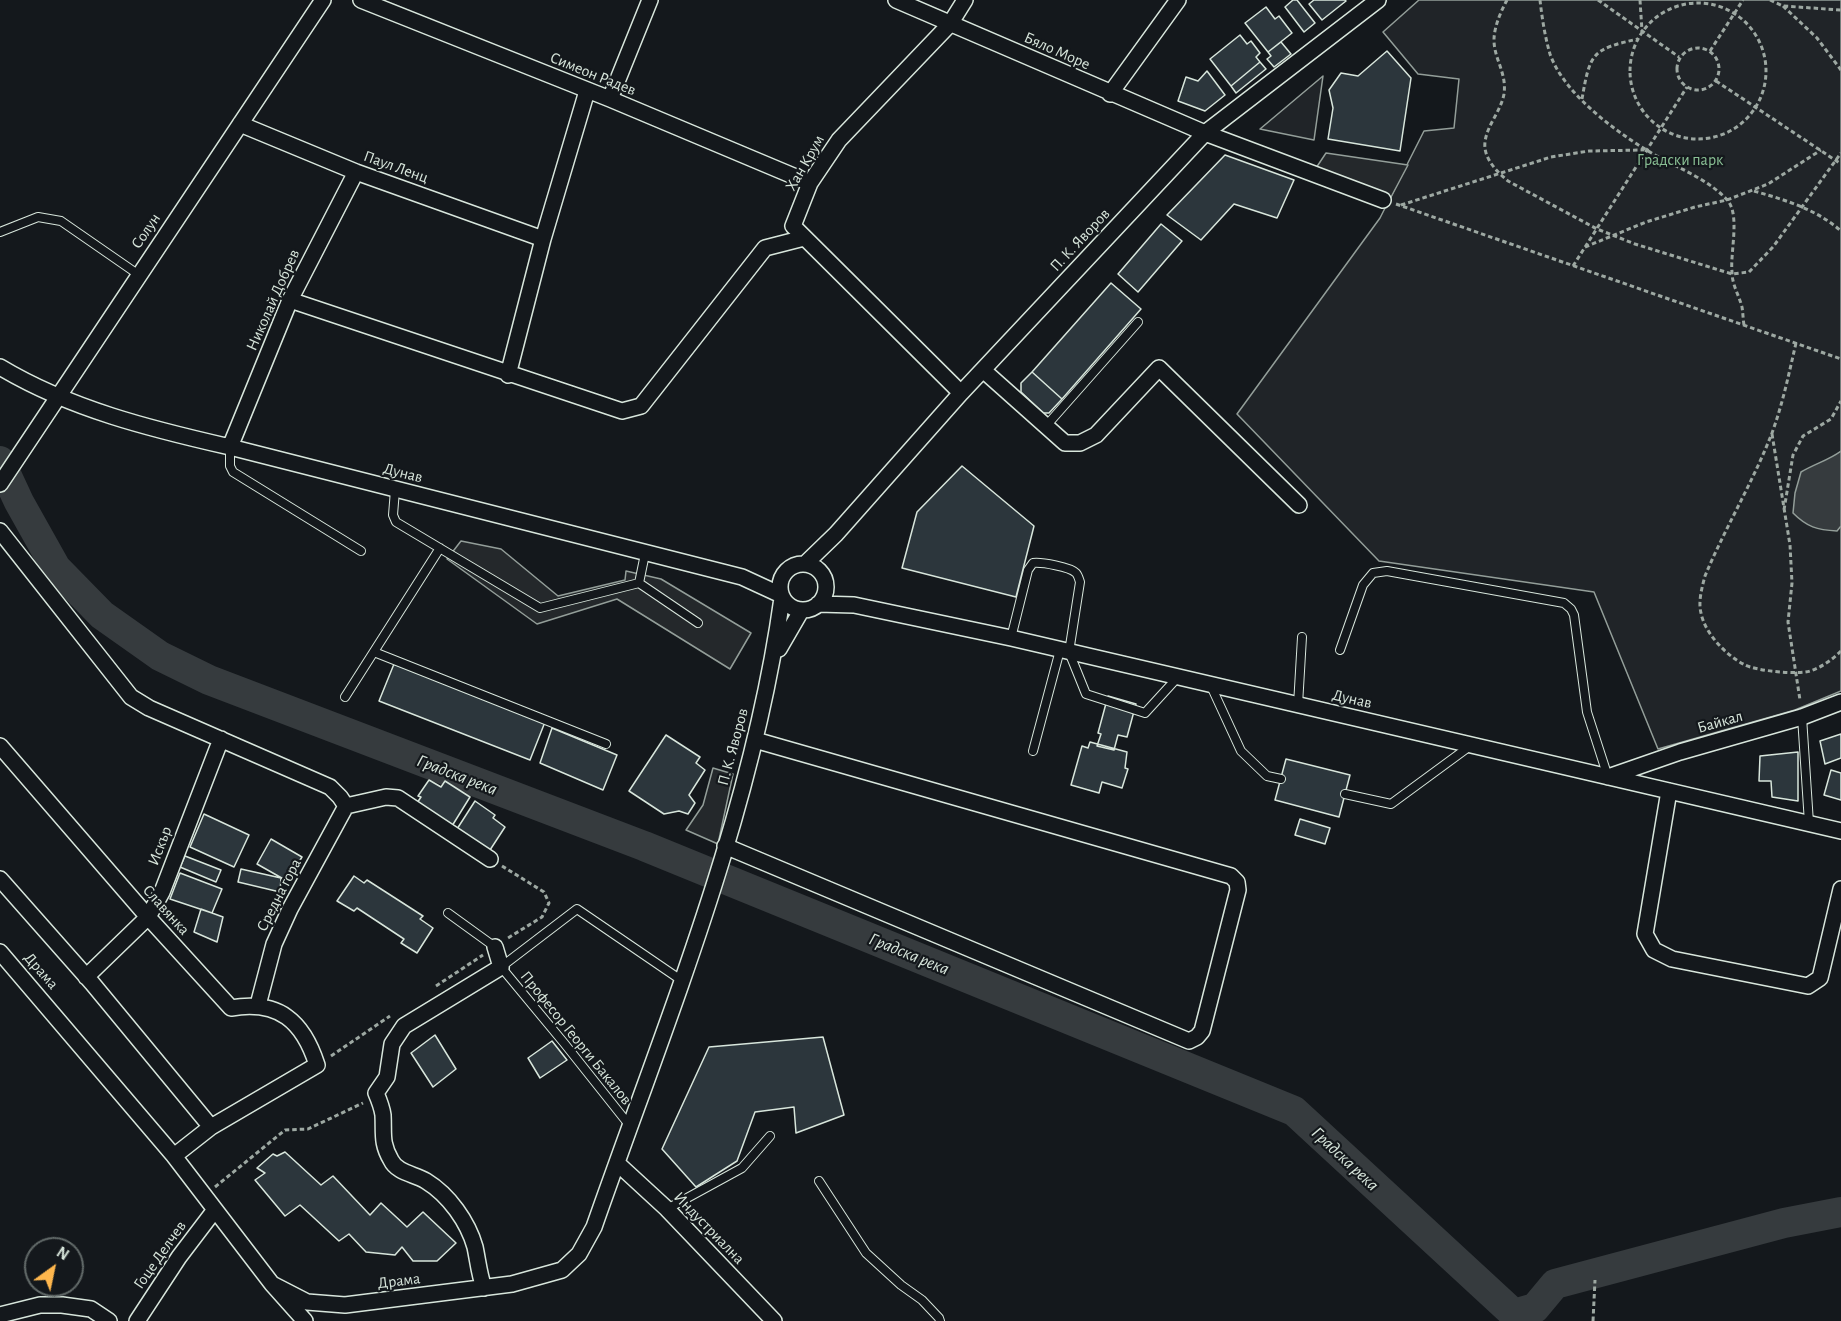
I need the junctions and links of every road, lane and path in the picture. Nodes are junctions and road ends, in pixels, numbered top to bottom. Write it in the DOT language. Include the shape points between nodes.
graph roads {
  1 [pos="323,0"];
  2 [pos="362,0"];
  3 [pos="650,0"];
  4 [pos="896,0"];
  5 [pos="965,0"];
  6 [pos="1178,0"];
  7 [pos="1378,0"];
  8 [pos="1507,0"];
  9 [pos="1540,0"];
  10 [pos="1598,0"];
  11 [pos="1640,0"];
  12 [pos="1743,0"];
  13 [pos="1770,0"];
  14 [pos="1783,6"];
  15 [pos="1841,10"];
  16 [pos="1734,13"];
  17 [pos="950,24"];
  18 [pos="1642,31"];
  19 [pos="1638,39"];
  20 [pos="1710,51"];
  21 [pos="1680,57"];
  22 [pos="1841,70"];
  23 [pos="1716,81"];
  24 [pos="1688,87"];
  25 [pos="587,91"];
  26 [pos="1110,94"];
  27 [pos="610,99"];
  28 [pos="1582,99"];
  29 [pos="1756,107"];
  30 [pos="240,124"];
  31 [pos="1661,128"];
  32 [pos="1205,133"];
  33 [pos="1646,150"];
  34 [pos="1821,150"];
  35 [pos="1841,153"];
  36 [pos="1835,160"];
  37 [pos="1841,164"];
  38 [pos="356,172"];
  39 [pos="1498,173"];
  40 [pos="810,183"];
  41 [pos="1752,190"];
  42 [pos="1383,200"];
  43 [pos="1727,200"];
  44 [pos="1400,206"];
  45 [pos="1802,207"];
  46 [pos="1597,229"];
  47 [pos="1841,231"];
  48 [pos="0,232"];
  49 [pos="1614,235"];
  50 [pos="804,238"];
  51 [pos="543,239"];
  52 [pos="1585,247"];
  53 [pos="1573,266"];
  54 [pos="139,274"];
  55 [pos="1732,274"];
  56 [pos="290,300"];
  57 [pos="1138,322"];
  58 [pos="1744,325"];
  59 [pos="1796,343"];
  60 [pos="1841,359"];
  61 [pos="0,367"];
  62 [pos="983,370"];
  63 [pos="508,375"];
  64 [pos="961,393"];
  65 [pos="57,396"];
  66 [pos="1841,401"];
  67 [pos="1046,426"];
  68 [pos="1772,432"];
  69 [pos="230,447"];
  70 [pos="0,484"];
  71 [pos="395,490"];
  72 [pos="1299,505"];
  73 [pos="1784,513"];
  74 [pos="0,531"];
  75 [pos="836,534"];
  76 [pos="440,548"];
  77 [pos="361,550"];
  78 [pos="645,554"];
  79 [pos="805,564"];
  80 [pos="820,572"];
  81 [pos="782,576"];
  82 [pos="742,577"];
  83 [pos="639,583"];
  84 [pos="826,588"];
  85 [pos="782,596"];
  86 [pos="818,604"];
  87 [pos="855,605"];
  88 [pos="801,610"];
  89 [pos="698,622"];
  90 [pos="1011,638"];
  91 [pos="1302,638"];
  92 [pos="1340,650"];
  93 [pos="1065,651"];
  94 [pos="1841,651"];
  95 [pos="374,652"];
  96 [pos="774,657"];
  97 [pos="1797,673"];
  98 [pos="1178,677"];
  99 [pos="1210,685"];
  100 [pos="345,697"];
  101 [pos="1841,702"];
  102 [pos="1298,705"];
  103 [pos="1802,717"];
  104 [pos="221,739"];
  105 [pos="755,740"];
  106 [pos="606,744"];
  107 [pos="1471,745"];
  108 [pos="0,746"];
  109 [pos="1033,751"];
  110 [pos="1608,777"];
  111 [pos="1281,779"];
  112 [pos="1669,791"];
  113 [pos="1345,794"];
  114 [pos="346,806"];
  115 [pos="1809,823"];
  116 [pos="1841,831"];
  117 [pos="725,846"];
  118 [pos="490,859"];
  119 [pos="0,879"];
  120 [pos="1841,889"];
  121 [pos="710,902"];
  122 [pos="448,913"];
  123 [pos="148,917"];
  124 [pos="495,947"];
  125 [pos="0,952"];
  126 [pos="501,967"];
  127 [pos="86,977"];
  128 [pos="681,980"];
  129 [pos="258,1005"];
  130 [pos="376,1093"];
  131 [pos="630,1126"];
  132 [pos="211,1127"];
  133 [pos="770,1136"];
  134 [pos="174,1156"];
  135 [pos="616,1163"];
  136 [pos="819,1181"];
  137 [pos="203,1196"];
  138 [pos="667,1209"];
  139 [pos="214,1211"];
  140 [pos="1595,1280"];
  141 [pos="272,1284"];
  142 [pos="484,1288"];
  143 [pos="0,1314"];
  144 [pos="109,1321"];
  145 [pos="137,1321"];
  146 [pos="305,1321"];
  147 [pos="774,1321"];
  148 [pos="940,1321"];
  149 [pos="1593,1321"];
  1 -- 30 [label="street, Солун"];
  2 -- 25 [label="street, Симеон Радев"];
  3 -- 27 [label="street"];
  4 -- 17 [label="street, Бяло Море"];
  5 -- 17 [label="street, Хан Крум"];
  6 -- 26 [label="street"];
  7 -- 32 [label="street, П. К. Яворов"];
  8 -- 39 [label="path" via="1494,40 1505,80 1503,97 1485,143 1487,158"];
  9 -- 28 [label="path" via="1551,55 1568,85"];
  10 -- 18 [label="path"];
  11 -- 18 [label="path"];
  12 -- 16 [label="path"];
  13 -- 14 [label="path"];
  14 -- 15 [label="path"];
  14 -- 22 [label="path" via="1817,38"];
  16 -- 18 [label="path" via="1719,6 1685,4 1668,9"];
  16 -- 20 [label="path"];
  16 -- 29 [label="path" via="1756,35 1766,63 1766,79"];
  17 -- 26 [label="street, Бяло Море"];
  17 -- 40 [label="street, Хан Крум" via="839,140"];
  18 -- 19 [label="path"];
  18 -- 21 [label="path"];
  19 -- 28 [label="path" via="1597,52 1587,71"];
  19 -- 31 [label="path" via="1630,65 1631,83 1636,101"];
  20 -- 21 [label="path" via="1690,48"];
  20 -- 23 [label="path" via="1720,68"];
  21 -- 24 [label="path" via="1676,70"];
  23 -- 24 [label="path" via="1706,89"];
  23 -- 29 [label="path"];
  24 -- 31 [label="path"];
  25 -- 27 [label="street, Симеон Радев"];
  25 -- 51 [label="street"];
  26 -- 32 [label="street, Бяло Море"];
  27 -- 40 [label="street, Симеон Радев"];
  28 -- 33 [label="path"];
  29 -- 31 [label="path" via="1742,123 1723,134 1702,139 1680,137"];
  29 -- 34 [label="path"];
  30 -- 38 [label="street, Паул Ленц"];
  30 -- 54 [label="street, Солун"];
  31 -- 33 [label="path"];
  32 -- 42 [label="street, Бяло Море"];
  32 -- 62 [label="street, П. К. Яворов"];
  33 -- 39 [label="path" via="1570,154"];
  33 -- 43 [label="path" via="1706,183"];
  33 -- 46 [label="path"];
  34 -- 36 [label="path"];
  34 -- 41 [label="path"];
  35 -- 36 [label="path"];
  36 -- 37 [label="path"];
  36 -- 45 [label="path"];
  38 -- 51 [label="street, Паул Ленц"];
  38 -- 56 [label="street, Николай Добрев"];
  39 -- 44 [label="path"];
  39 -- 46 [label="path"];
  40 -- 50 [label="street, Хан Крум" via="792,226"];
  41 -- 43 [label="path"];
  41 -- 45 [label="path"];
  42 -- 44 [label="path"];
  43 -- 49 [label="path"];
  43 -- 55 [label="path" via="1733,211"];
  44 -- 53 [label="path"];
  45 -- 47 [label="path"];
  45 -- 55 [label="path" via="1749,272"];
  46 -- 49 [label="path"];
  46 -- 52 [label="path"];
  48 -- 54 [label="lane" via="38,217 61,221"];
  49 -- 52 [label="path"];
  49 -- 55 [label="path"];
  50 -- 63 [label="street" via="765,248 641,406 622,411"];
  50 -- 64 [label="street, Хан Крум"];
  51 -- 63 [label="street"];
  52 -- 53 [label="path"];
  53 -- 58 [label="path"];
  54 -- 65 [label="street, Солун"];
  55 -- 58 [label="path"];
  56 -- 63 [label="street"];
  56 -- 69 [label="street, Николай Добрев"];
  57 -- 67 [label="lane"];
  58 -- 59 [label="path"];
  59 -- 60 [label="path"];
  59 -- 68 [label="path"];
  61 -- 65 [label="street, Дунав"];
  62 -- 64 [label="street, П. К. Яворов"];
  62 -- 67 [label="street"];
  64 -- 75 [label="street, П. К. Яворов"];
  65 -- 69 [label="street, Дунав" via="147,428"];
  65 -- 70 [label="street, Солун"];
  66 -- 73 [label="path" via="1831,419 1803,436 1794,455"];
  67 -- 72 [label="street" via="1065,442 1080,443 1096,435 1159,368"];
  68 -- 73 [label="path"];
  68 -- 97 [label="path" via="1705,576 1700,613 1711,636 1746,666"];
  69 -- 71 [label="street, Дунав"];
  69 -- 77 [label="lane" via="233,472"];
  71 -- 76 [label="lane" via="396,522"];
  71 -- 78 [label="street, Дунав"];
  73 -- 97 [label="path" via="1792,583 1788,622"];
  74 -- 104 [label="street" via="131,697"];
  75 -- 79 [label="street, П. К. Яворов"];
  75 -- 80 [label="street, П. К. Яворов"];
  76 -- 83 [label="lane" via="540,608"];
  76 -- 95 [label="lane"];
  78 -- 82 [label="street, Дунав"];
  78 -- 83 [label="lane"];
  79 -- 80 [label="street"];
  79 -- 81 [label="street" via="792,566"];
  80 -- 84 [label="street"];
  81 -- 82 [label="street, Дунав"];
  81 -- 85 [label="street"];
  82 -- 85 [label="street, Дунав"];
  83 -- 89 [label="lane"];
  84 -- 86 [label="street"];
  84 -- 87 [label="street, Дунав"];
  85 -- 88 [label="street" via="787,604"];
  85 -- 96 [label="street, П. К. Яворов"];
  86 -- 87 [label="street, Дунав"];
  86 -- 88 [label="street"];
  87 -- 90 [label="street, Дунав"];
  88 -- 96 [label="street, П. К. Яворов"];
  90 -- 93 [label="street, Дунав"];
  90 -- 93 [label="lane" via="1028,570 1033,563 1040,562 1071,570 1080,582"];
  91 -- 102 [label="lane"];
  92 -- 110 [label="lane" via="1363,585 1373,573 1387,572 1564,603 1574,615 1587,712"];
  93 -- 98 [label="street, Дунав"];
  93 -- 98 [label="lane" via="1086,694 1145,713"];
  93 -- 109 [label="lane"];
  94 -- 97 [label="path" via="1832,660"];
  95 -- 100 [label="lane"];
  95 -- 106 [label="lane"];
  96 -- 105 [label="street, П. К. Яворов"];
  97 -- 103 [label="path"];
  98 -- 99 [label="street, Дунав"];
  99 -- 102 [label="street, Дунав"];
  99 -- 111 [label="lane" via="1241,752 1267,776"];
  101 -- 103 [label="street, Байкал"];
  102 -- 107 [label="street, Дунав"];
  103 -- 110 [label="street, Байкал"];
  103 -- 115 [label="lane"];
  104 -- 114 [label="street" via="330,788"];
  104 -- 123 [label="street, Искър" via="162,892"];
  105 -- 117 [label="street, П. К. Яворов"];
  105 -- 117 [label="street" via="1231,876 1238,890 1202,1031 1188,1041"];
  107 -- 110 [label="street, Дунав"];
  107 -- 113 [label="lane" via="1391,804"];
  108 -- 123 [label="street, Славянка"];
  110 -- 112 [label="street, Дунав"];
  112 -- 115 [label="street, Дунав"];
  112 -- 120 [label="street" via="1645,934 1654,950 1672,959 1808,986 1820,978"];
  114 -- 118 [label="street" via="398,798"];
  114 -- 129 [label="street, Средна гора" via="274,944"];
  115 -- 116 [label="street, Дунав"];
  117 -- 121 [label="street, П. К. Яворов"];
  118 -- 124 [label="path" via="544,892 549,903 542,917"];
  119 -- 127 [label="street"];
  121 -- 128 [label="street, Драма"];
  122 -- 124 [label="lane"];
  123 -- 127 [label="street, Искър"];
  123 -- 129 [label="street, Славянка" via="231,1008"];
  124 -- 126 [label="street"];
  125 -- 134 [label="street, Драма"];
  126 -- 128 [label="lane" via="577,909"];
  126 -- 130 [label="street" via="404,1026 392,1044 387,1077"];
  126 -- 131 [label="lane, Професор Георги Бакалов"];
  127 -- 132 [label="street"];
  128 -- 131 [label="street, Драма"];
  129 -- 132 [label="street, Славянка" via="294,1023 310,1043 317,1065"];
  130 -- 137 [label="path" via="360,1105 308,1129 285,1130"];
  130 -- 142 [label="street" via="383,1113 383,1142 392,1163 425,1180 446,1197 463,1219"];
  131 -- 135 [label="street, Драма"];
  132 -- 134 [label="street"];
  133 -- 138 [label="lane" via="742,1168"];
  134 -- 137 [label="street, Драма"];
  135 -- 138 [label="street, Индустриална"];
  135 -- 142 [label="street, Драма" via="594,1227 579,1254 562,1270"];
  136 -- 148 [label="lane" via="866,1253"];
  137 -- 139 [label="street, Драма"];
  138 -- 147 [label="street, Индустриална"];
  139 -- 141 [label="street, Драма"];
  139 -- 145 [label="street, Гоце Делчев"];
  140 -- 149 [label="path"];
  141 -- 142 [label="street, Драма" via="307,1302 345,1305"];
  141 -- 146 [label="street"];
  143 -- 144 [label="street" via="40,1305 62,1305 91,1309"];
}
